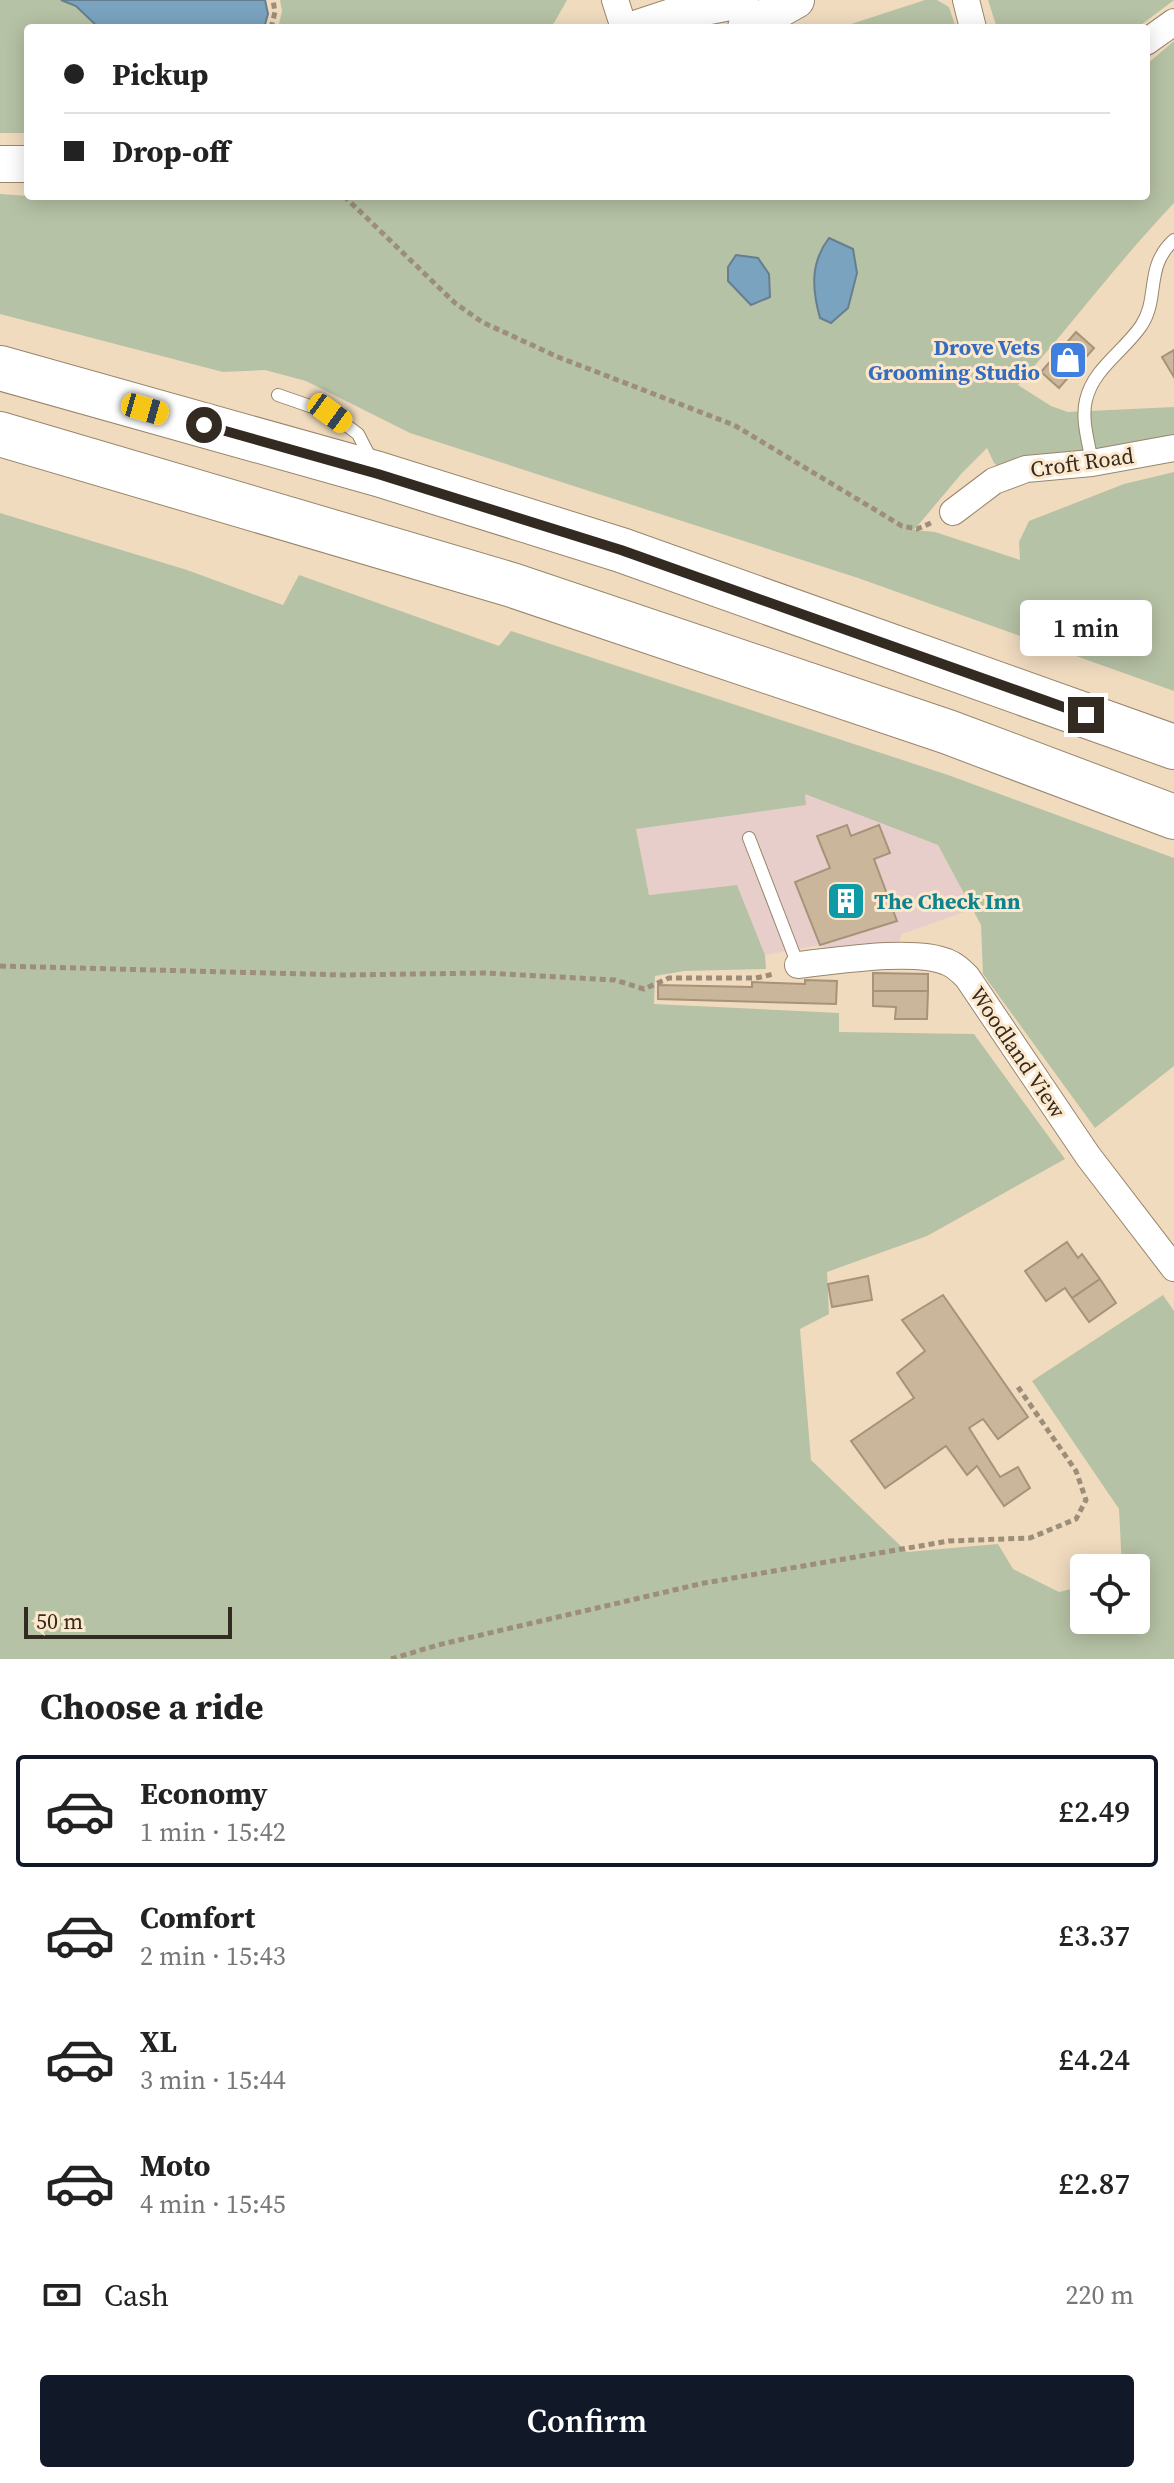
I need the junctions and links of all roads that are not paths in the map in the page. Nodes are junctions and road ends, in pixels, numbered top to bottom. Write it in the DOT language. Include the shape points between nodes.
graph roads {
  1 [pos="615,0"];
  2 [pos="740,0"];
  3 [pos="796,0"];
  4 [pos="966,0"];
  5 [pos="1174,22"];
  6 [pos="623,24"];
  7 [pos="650,24"];
  8 [pos="753,24"];
  9 [pos="972,24"];
  10 [pos="1150,39"];
  11 [pos="0,164"];
  12 [pos="24,164"];
  13 [pos="1174,240"];
  14 [pos="0,368"];
  15 [pos="278,395"];
  16 [pos="0,434"];
  17 [pos="1174,448"];
  18 [pos="1092,463"];
  19 [pos="378,474"];
  20 [pos="953,512"];
  21 [pos="1174,747"];
  22 [pos="1174,817"];
  23 [pos="749,838"];
  24 [pos="798,965"];
  25 [pos="1174,1268"];
  1 -- 6 [label="street"];
  2 -- 7 [label="main road"];
  3 -- 8 [label="main road"];
  4 -- 9 [label="street"];
  5 -- 10 [label="street"];
  11 -- 12 [label="main road"];
  13 -- 18 [label="lane" via="1161,252 1142,325 1095,379 1086,401"];
  14 -- 19 [label="highway"];
  15 -- 19 [label="lane" via="330,413 358,434"];
  16 -- 22 [label="highway" via="512,585 948,732"];
  17 -- 18 [label="street, Croft Road"];
  18 -- 20 [label="street, Croft Road" via="1026,469 994,481"];
  19 -- 21 [label="highway" via="621,550"];
  23 -- 24 [label="lane"];
  24 -- 25 [label="street, Woodland View" via="930,957 959,968 1088,1156"];
}
